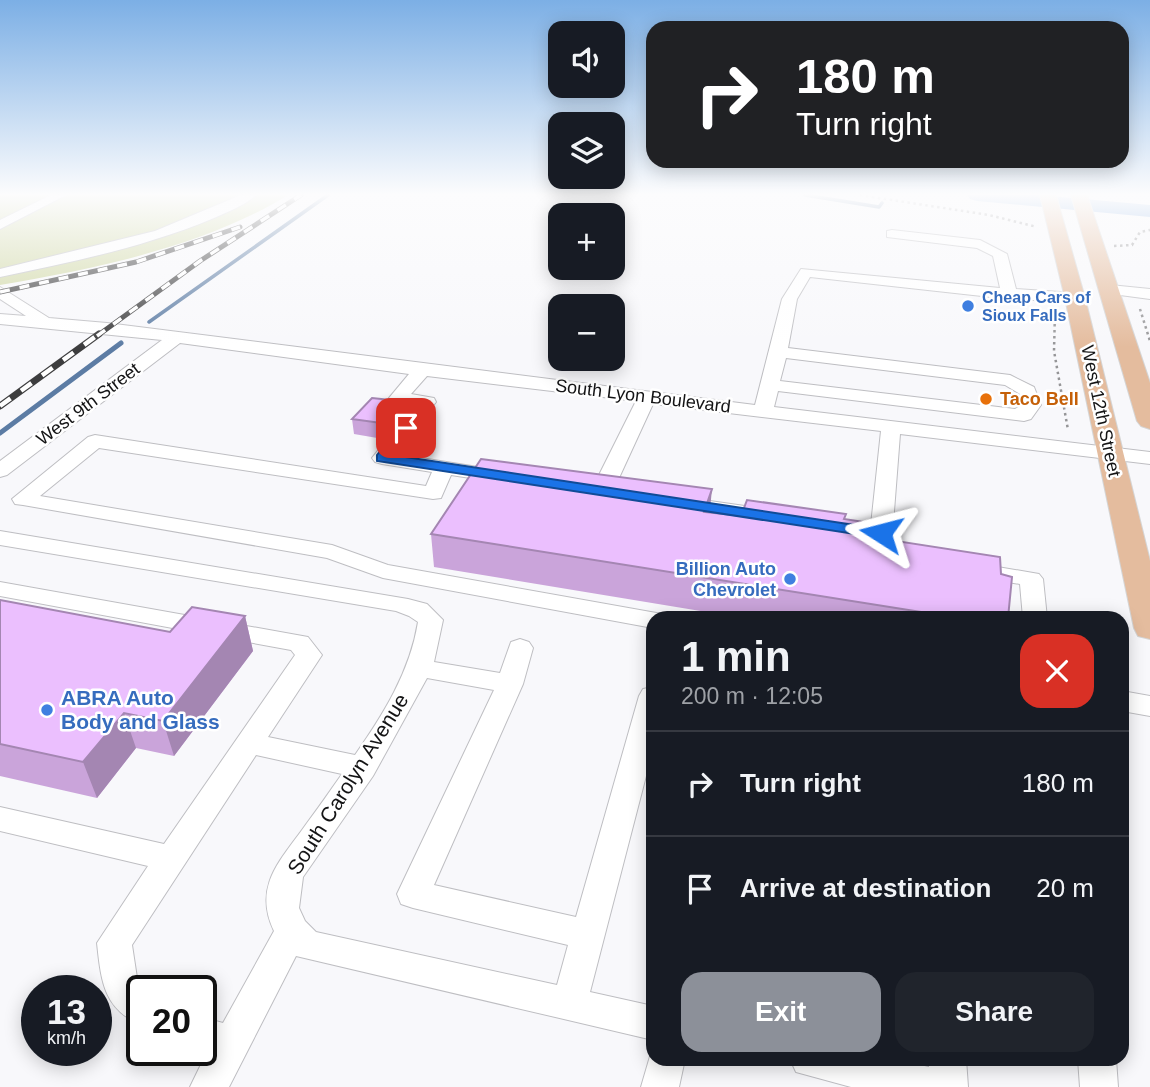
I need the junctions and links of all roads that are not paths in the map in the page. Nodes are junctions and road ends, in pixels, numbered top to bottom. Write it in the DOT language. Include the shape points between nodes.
graph roads {
  1 [pos="117,246"];
  2 [pos="983,246"];
  3 [pos="1050,246"];
  4 [pos="1096,246"];
  5 [pos="0,273"];
  6 [pos="1110,290"];
  7 [pos="0,292"];
  8 [pos="1009,293"];
  9 [pos="1150,294"];
  10 [pos="1064,297"];
  11 [pos="0,318"];
  12 [pos="42,320"];
  13 [pos="176,338"];
  14 [pos="779,352"];
  15 [pos="422,370"];
  16 [pos="940,372"];
  17 [pos="1143,373"];
  18 [pos="771,380"];
  19 [pos="647,397"];
  20 [pos="763,411"];
  21 [pos="1150,421"];
  22 [pos="891,426"];
  23 [pos="1110,453"];
  24 [pos="1150,458"];
  25 [pos="444,468"];
  26 [pos="0,471"];
  27 [pos="523,480"];
  28 [pos="576,487"];
  29 [pos="602,491"];
  30 [pos="629,495"];
  31 [pos="655,499"];
  32 [pos="788,519"];
  33 [pos="814,523"];
  34 [pos="881,533"];
  35 [pos="0,538"];
  36 [pos="917,561"];
  37 [pos="955,567"];
  38 [pos="5,596"];
  39 [pos="1034,611"];
  40 [pos="646,619"];
  41 [pos="1150,628"];
  42 [pos="520,648"];
  43 [pos="420,668"];
  44 [pos="510,684"];
  45 [pos="1129,702"];
  46 [pos="1150,706"];
  47 [pos="646,722"];
  48 [pos="249,743"];
  49 [pos="363,768"];
  50 [pos="0,819"];
  51 [pos="170,858"];
  52 [pos="291,933"];
  53 [pos="588,935"];
  54 [pos="126,991"];
  55 [pos="569,1004"];
  56 [pos="646,1021"];
  57 [pos="217,1040"];
  58 [pos="213,1066"];
  59 [pos="664,1066"];
  60 [pos="840,1066"];
  61 [pos="948,1066"];
  62 [pos="1098,1066"];
  63 [pos="209,1087"];
  64 [pos="660,1087"];
  65 [pos="934,1087"];
  66 [pos="949,1087"];
  67 [pos="1099,1087"];
  1 -- 5 [label="street"];
  2 -- 8 [label="street" via="1000,254"];
  3 -- 10 [label="main road, West 12th Street"];
  4 -- 6 [label="main road"];
  6 -- 9 [label="street"];
  6 -- 17 [label="main road"];
  7 -- 12 [label="lane"];
  8 -- 10 [label="street"];
  8 -- 14 [label="street" via="806,272 788,301"];
  10 -- 23 [label="main road, West 12th Street"];
  11 -- 12 [label="street, South Lyon Boulevard"];
  12 -- 13 [label="street, South Lyon Boulevard"];
  13 -- 15 [label="street, South Lyon Boulevard"];
  13 -- 26 [label="street, West 9th Street"];
  14 -- 16 [label="street"];
  14 -- 18 [label="street"];
  15 -- 19 [label="street, South Lyon Boulevard"];
  15 -- 25 [label="street" via="398,398 426,402 382,458"];
  16 -- 18 [label="street" via="939,391 931,394"];
  16 -- 18 [label="street" via="1010,380 1028,391 1032,405 1024,415"];
  17 -- 21 [label="main road"];
  18 -- 20 [label="street"];
  19 -- 20 [label="street, South Lyon Boulevard"];
  19 -- 29 [label="street"];
  20 -- 22 [label="street, South Lyon Boulevard"];
  22 -- 23 [label="street, South Lyon Boulevard"];
  22 -- 34 [label="street"];
  23 -- 24 [label="street, South Lyon Boulevard"];
  23 -- 41 [label="main road, West 12th Street"];
  25 -- 27 [label="street"];
  25 -- 40 [label="street" via="433,493 94,441 23,499 332,552 383,571"];
  28 -- 29 [label="street"];
  29 -- 30 [label="street"];
  31 -- 32 [label="street"];
  33 -- 34 [label="street"];
  34 -- 36 [label="street" via="879,555"];
  35 -- 43 [label="street, South Carolyn Avenue" via="399,604 431,620 431,638"];
  37 -- 39 [label="street" via="1031,579"];
  38 -- 48 [label="street" via="299,643 309,655"];
  42 -- 44 [label="street"];
  43 -- 44 [label="street"];
  43 -- 49 [label="street, South Carolyn Avenue"];
  44 -- 53 [label="street" via="413,894"];
  45 -- 46 [label="street"];
  47 -- 53 [label="lane"];
  48 -- 49 [label="street"];
  48 -- 51 [label="street"];
  49 -- 52 [label="street, South Carolyn Avenue" via="286,878 282,911"];
  50 -- 51 [label="street"];
  51 -- 54 [label="street" via="114,943 120,985"];
  52 -- 55 [label="street" via="307,945"];
  52 -- 57 [label="street"];
  53 -- 55 [label="lane"];
  55 -- 56 [label="street"];
  58 -- 63 [label="street"];
  59 -- 64 [label="street"];
  60 -- 65 [label="street"];
  61 -- 66 [label="street"];
  62 -- 67 [label="street"];
}
